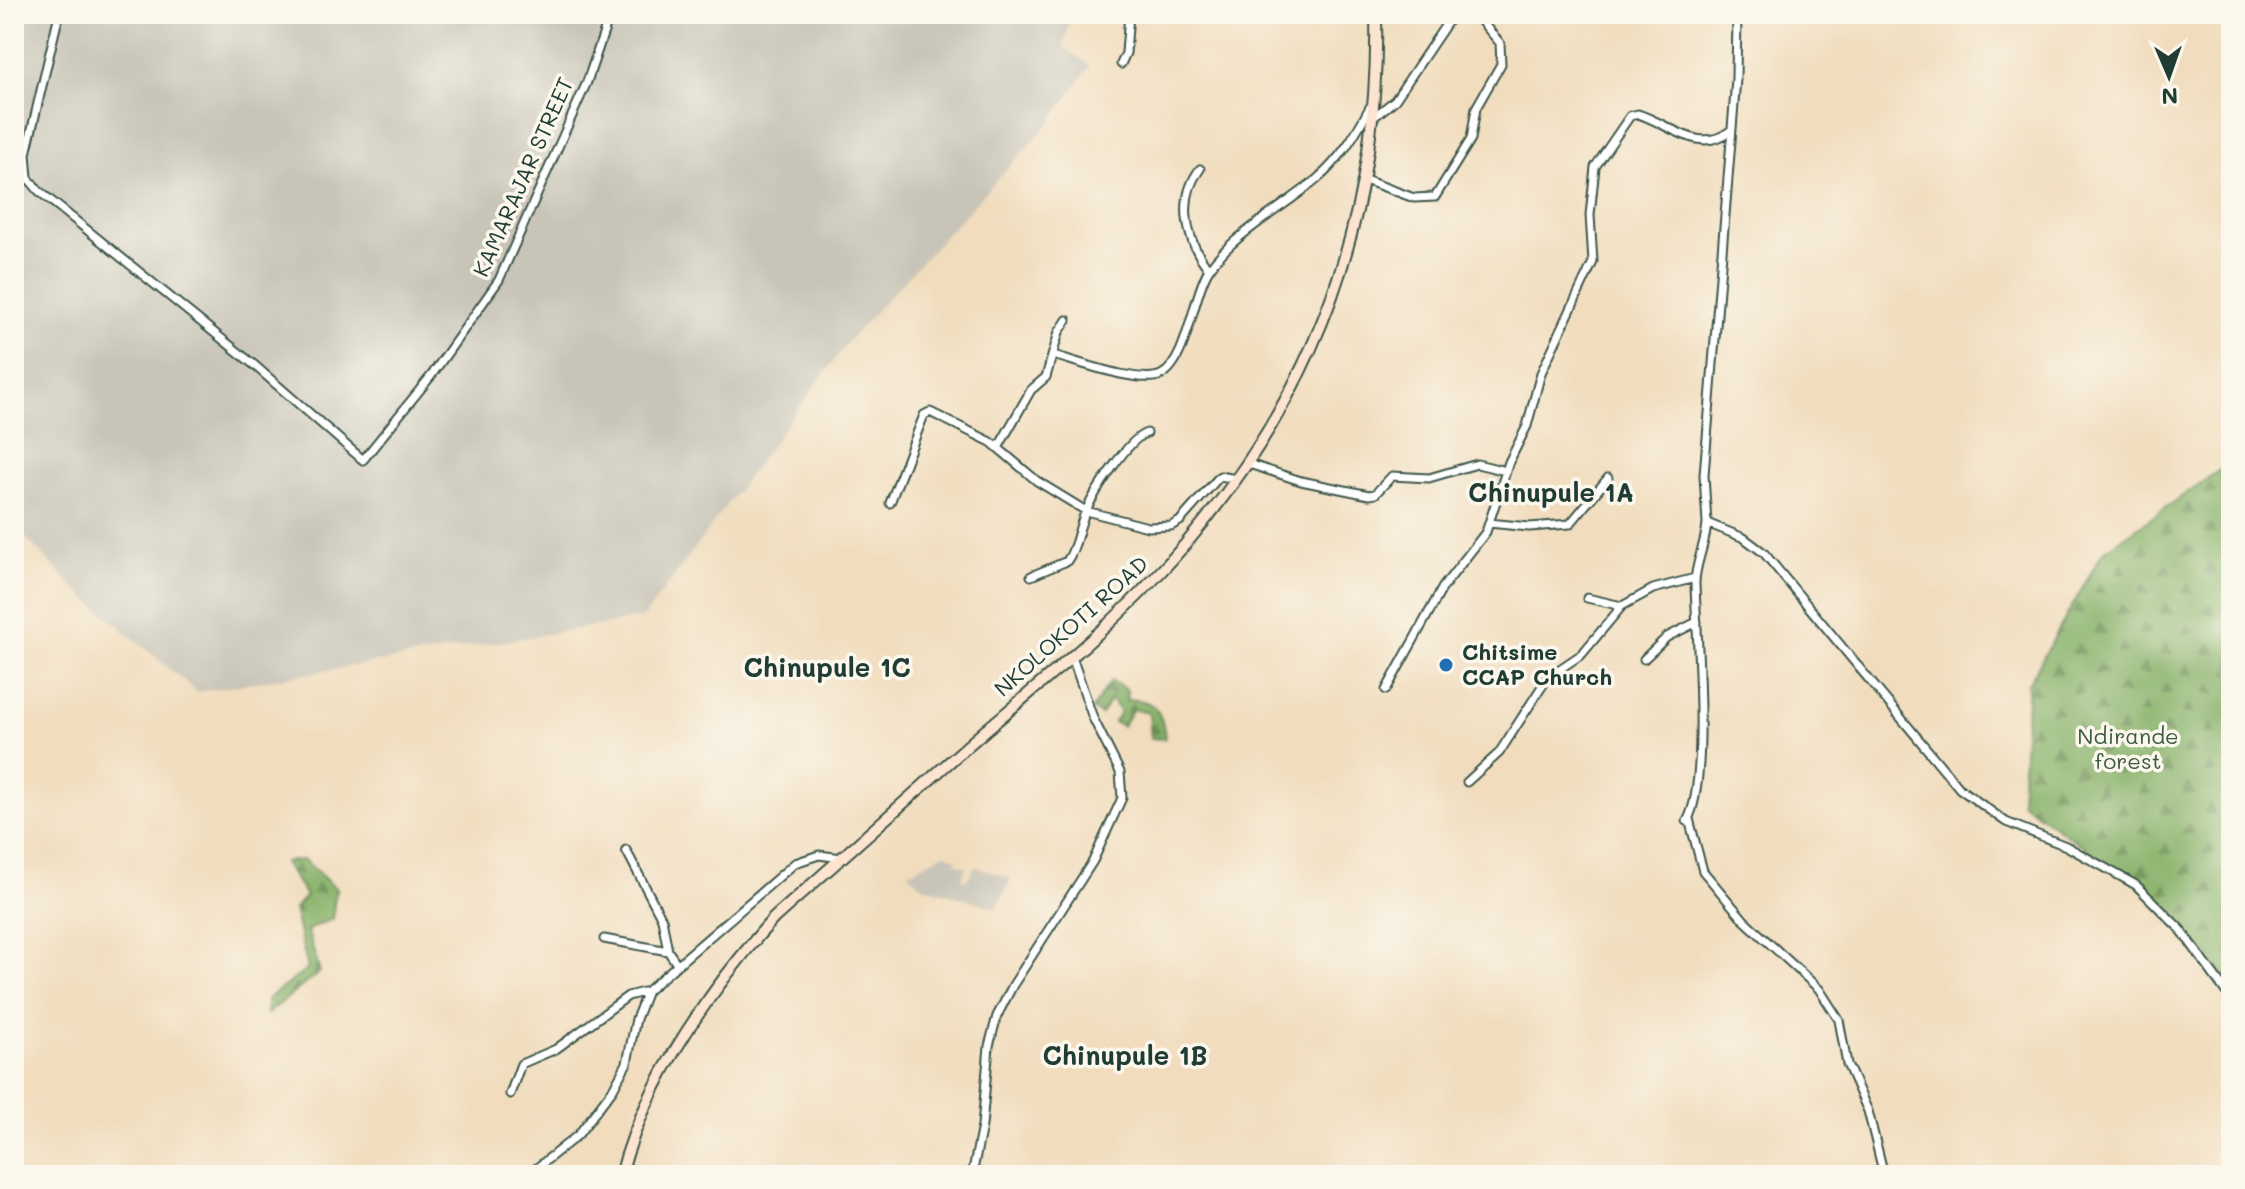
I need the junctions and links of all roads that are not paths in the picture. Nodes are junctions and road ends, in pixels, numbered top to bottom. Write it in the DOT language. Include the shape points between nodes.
graph roads {
  1 [pos="59,14"];
  2 [pos="610,14"];
  3 [pos="1129,14"];
  4 [pos="1376,14"];
  5 [pos="1453,14"];
  6 [pos="1475,14"];
  7 [pos="1737,14"];
  8 [pos="1121,64"];
  9 [pos="1375,98"];
  10 [pos="1374,117"];
  11 [pos="1730,130"];
  12 [pos="1200,169"];
  13 [pos="1365,180"];
  14 [pos="1209,269"];
  15 [pos="1067,320"];
  16 [pos="1053,355"];
  17 [pos="1147,433"];
  18 [pos="998,448"];
  19 [pos="1249,464"];
  20 [pos="1506,471"];
  21 [pos="1608,478"];
  22 [pos="1238,480"];
  23 [pos="890,503"];
  24 [pos="1086,511"];
  25 [pos="1489,523"];
  26 [pos="1707,523"];
  27 [pos="1031,576"];
  28 [pos="1695,578"];
  29 [pos="1587,598"];
  30 [pos="1622,606"];
  31 [pos="1697,622"];
  32 [pos="1072,657"];
  33 [pos="1644,659"];
  34 [pos="1386,690"];
  35 [pos="1467,782"];
  36 [pos="626,850"];
  37 [pos="842,858"];
  38 [pos="604,939"];
  39 [pos="668,951"];
  40 [pos="677,964"];
  41 [pos="647,991"];
  42 [pos="2231,999"];
  43 [pos="510,1094"];
  44 [pos="528,1175"];
  45 [pos="621,1175"];
  46 [pos="972,1175"];
  47 [pos="1884,1175"];
  1 -- 2 [label="street, KAMARAJAR STREET" via="26,154 28,178 363,460 499,280 587,82"];
  3 -- 8 [label="street"];
  4 -- 9 [label="main road, NKOLOKOTI ROAD"];
  5 -- 10 [label="street" via="1395,100"];
  6 -- 13 [label="street" via="1500,43 1501,64 1476,108 1471,139 1435,197 1414,198"];
  7 -- 11 [label="street"];
  9 -- 10 [label="main road, NKOLOKOTI ROAD"];
  9 -- 14 [label="street" via="1326,172 1268,214"];
  10 -- 13 [label="main road, NKOLOKOTI ROAD"];
  11 -- 20 [label="street" via="1714,141 1699,141 1638,114 1630,116 1604,150 1595,167 1592,197 1593,262 1541,373 1527,426"];
  11 -- 26 [label="street" via="1704,475"];
  12 -- 14 [label="street" via="1188,190 1186,210 1193,244"];
  13 -- 19 [label="main road, NKOLOKOTI ROAD" via="1333,300 1300,376"];
  14 -- 16 [label="street" via="1182,343 1159,377"];
  15 -- 16 [label="street"];
  16 -- 18 [label="street" via="1046,377 1031,390"];
  17 -- 24 [label="street" via="1132,442"];
  18 -- 23 [label="street" via="926,413"];
  18 -- 24 [label="street" via="1037,481"];
  19 -- 20 [label="street" via="1369,495 1392,476 1429,478 1477,464"];
  19 -- 22 [label="main road, NKOLOKOTI ROAD"];
  20 -- 25 [label="street"];
  21 -- 25 [label="street" via="1570,524"];
  22 -- 24 [label="street" via="1218,477 1191,512 1171,526 1148,527"];
  22 -- 32 [label="main road, NKOLOKOTI ROAD" via="1167,566"];
  24 -- 27 [label="street" via="1067,561"];
  25 -- 34 [label="street" via="1443,587"];
  26 -- 28 [label="street"];
  26 -- 42 [label="street" via="1764,553 1960,789 2006,822 2066,846 2136,885 2181,930"];
  28 -- 30 [label="street" via="1653,589"];
  28 -- 31 [label="street"];
  29 -- 30 [label="street"];
  30 -- 35 [label="street" via="1582,654 1548,677 1499,753"];
  31 -- 33 [label="street" via="1667,637"];
  31 -- 47 [label="street" via="1700,734 1688,820 1703,871 1744,920 1819,989 1839,1020 1847,1064 1868,1111"];
  32 -- 37 [label="main road, NKOLOKOTI ROAD"];
  32 -- 46 [label="street" via="1093,718 1120,772 1122,798 1093,861 997,1016"];
  36 -- 39 [label="street" via="662,919"];
  37 -- 40 [label="street" via="819,855 795,863"];
  37 -- 45 [label="main road, NKOLOKOTI ROAD" via="774,918 711,993 655,1089"];
  38 -- 39 [label="street"];
  39 -- 40 [label="street"];
  40 -- 41 [label="street"];
  41 -- 43 [label="street" via="628,996 556,1049 521,1064"];
  41 -- 44 [label="street" via="627,1063 613,1089 578,1135"];
}
